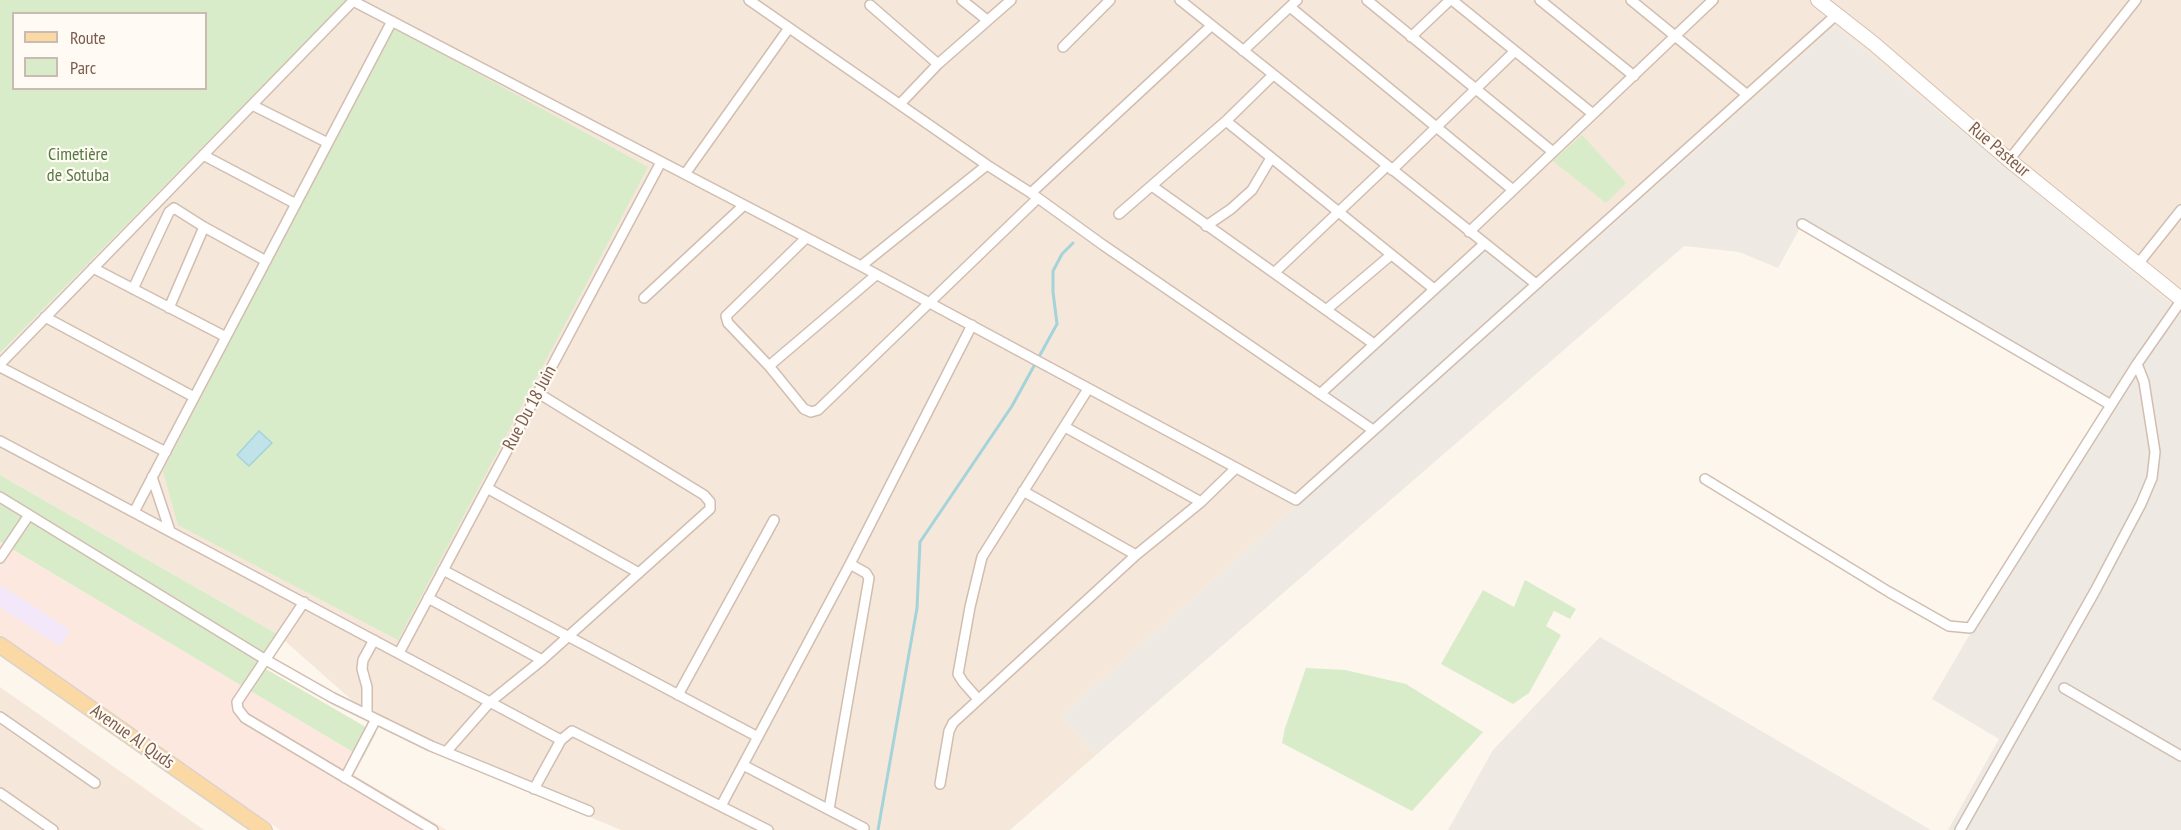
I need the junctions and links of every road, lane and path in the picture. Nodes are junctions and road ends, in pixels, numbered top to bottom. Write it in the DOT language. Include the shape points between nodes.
graph roads {
  1 [pos="354,0"];
  2 [pos="748,0"];
  3 [pos="962,0"];
  4 [pos="1011,0"];
  5 [pos="1110,0"];
  6 [pos="1180,0"];
  7 [pos="1367,0"];
  8 [pos="1451,0"];
  9 [pos="1540,0"];
  10 [pos="1631,0"];
  11 [pos="1713,0"];
  12 [pos="1818,0"];
  13 [pos="2136,0"];
  14 [pos="1294,3"];
  15 [pos="870,5"];
  16 [pos="1836,15"];
  17 [pos="987,20"];
  18 [pos="392,21"];
  19 [pos="1211,26"];
  20 [pos="789,28"];
  21 [pos="1675,36"];
  22 [pos="1411,37"];
  23 [pos="1063,46"];
  24 [pos="1243,51"];
  25 [pos="1515,51"];
  26 [pos="938,64"];
  27 [pos="1273,75"];
  28 [pos="1634,76"];
  29 [pos="1475,90"];
  30 [pos="1746,94"];
  31 [pos="900,104"];
  32 [pos="252,105"];
  33 [pos="1593,114"];
  34 [pos="1226,121"];
  35 [pos="1436,127"];
  36 [pos="328,143"];
  37 [pos="1553,153"];
  38 [pos="203,155"];
  39 [pos="1271,158"];
  40 [pos="2009,160"];
  41 [pos="661,162"];
  42 [pos="987,165"];
  43 [pos="1389,168"];
  44 [pos="685,174"];
  45 [pos="1152,186"];
  46 [pos="1513,190"];
  47 [pos="1035,195"];
  48 [pos="296,204"];
  49 [pos="743,206"];
  50 [pos="2181,210"];
  51 [pos="1338,212"];
  52 [pos="1119,214"];
  53 [pos="1802,224"];
  54 [pos="1206,226"];
  55 [pos="204,227"];
  56 [pos="1469,232"];
  57 [pos="806,238"];
  58 [pos="1484,244"];
  59 [pos="1391,255"];
  60 [pos="266,261"];
  61 [pos="2138,264"];
  62 [pos="861,266"];
  63 [pos="93,268"];
  64 [pos="1274,273"];
  65 [pos="876,275"];
  66 [pos="1536,284"];
  67 [pos="133,289"];
  68 [pos="1434,289"];
  69 [pos="644,298"];
  70 [pos="2181,300"];
  71 [pos="930,304"];
  72 [pos="169,308"];
  73 [pos="1326,310"];
  74 [pos="45,317"];
  75 [pos="972,325"];
  76 [pos="226,337"];
  77 [pos="1374,344"];
  78 [pos="2137,364"];
  79 [pos="0,365"];
  80 [pos="769,366"];
  81 [pos="1088,389"];
  82 [pos="538,393"];
  83 [pos="1320,394"];
  84 [pos="195,397"];
  85 [pos="2111,405"];
  86 [pos="1065,427"];
  87 [pos="1373,430"];
  88 [pos="0,441"];
  89 [pos="165,452"];
  90 [pos="1236,468"];
  91 [pos="152,477"];
  92 [pos="1705,479"];
  93 [pos="487,489"];
  94 [pos="1023,491"];
  95 [pos="0,497"];
  96 [pos="1201,502"];
  97 [pos="134,512"];
  98 [pos="29,515"];
  99 [pos="774,520"];
  100 [pos="170,531"];
  101 [pos="1136,555"];
  102 [pos="0,558"];
  103 [pos="849,564"];
  104 [pos="443,570"];
  105 [pos="639,573"];
  106 [pos="428,598"];
  107 [pos="304,603"];
  108 [pos="568,636"];
  109 [pos="374,640"];
  110 [pos="0,645"];
  111 [pos="399,653"];
  112 [pos="0,654"];
  113 [pos="266,660"];
  114 [pos="542,660"];
  115 [pos="2064,688"];
  116 [pos="678,695"];
  117 [pos="978,699"];
  118 [pos="490,702"];
  119 [pos="372,716"];
  120 [pos="0,717"];
  121 [pos="758,737"];
  122 [pos="561,740"];
  123 [pos="446,753"];
  124 [pos="2181,756"];
  125 [pos="743,765"];
  126 [pos="345,778"];
  127 [pos="95,783"];
  128 [pos="940,784"];
  129 [pos="534,789"];
  130 [pos="0,793"];
  131 [pos="721,806"];
  132 [pos="829,809"];
  133 [pos="589,812"];
  134 [pos="864,828"];
  135 [pos="53,830"];
  136 [pos="248,830"];
  137 [pos="264,830"];
  138 [pos="433,830"];
  139 [pos="768,830"];
  140 [pos="1960,830"];
  1 -- 18 [label="street"];
  1 -- 32 [label="street"];
  2 -- 20 [label="street"];
  3 -- 17 [label="street"];
  4 -- 17 [label="street"];
  5 -- 23 [label="street"];
  6 -- 19 [label="street"];
  7 -- 22 [label="street"];
  8 -- 22 [label="street"];
  8 -- 25 [label="street"];
  9 -- 28 [label="street"];
  10 -- 21 [label="street"];
  11 -- 21 [label="street"];
  12 -- 16 [label="main road, Rue Pasteur"];
  13 -- 40 [label="street"];
  14 -- 24 [label="street"];
  14 -- 35 [label="street"];
  15 -- 26 [label="street"];
  16 -- 30 [label="street"];
  16 -- 40 [label="main road, Rue Pasteur"];
  17 -- 26 [label="street"];
  18 -- 36 [label="street"];
  18 -- 41 [label="street"];
  19 -- 24 [label="street"];
  19 -- 47 [label="street"];
  20 -- 31 [label="street"];
  20 -- 44 [label="street"];
  21 -- 28 [label="street"];
  21 -- 30 [label="street"];
  22 -- 29 [label="street"];
  24 -- 27 [label="street"];
  25 -- 29 [label="street"];
  25 -- 33 [label="street"];
  26 -- 31 [label="street"];
  27 -- 34 [label="street"];
  27 -- 43 [label="street"];
  28 -- 33 [label="street"];
  29 -- 35 [label="street"];
  29 -- 37 [label="street"];
  30 -- 66 [label="street"];
  31 -- 42 [label="street"];
  32 -- 36 [label="street"];
  32 -- 38 [label="street"];
  33 -- 37 [label="street"];
  34 -- 39 [label="street"];
  34 -- 45 [label="street"];
  35 -- 43 [label="street"];
  35 -- 46 [label="street"];
  36 -- 48 [label="street"];
  37 -- 46 [label="street"];
  38 -- 48 [label="street"];
  38 -- 63 [label="street"];
  39 -- 51 [label="street"];
  39 -- 54 [label="street" via="1252,190"];
  40 -- 61 [label="main road, Rue Pasteur"];
  41 -- 44 [label="street"];
  41 -- 82 [label="street, Rue Du 18 Juin"];
  42 -- 47 [label="street"];
  42 -- 62 [label="street"];
  43 -- 51 [label="street"];
  43 -- 56 [label="street"];
  44 -- 49 [label="street"];
  45 -- 52 [label="street"];
  45 -- 54 [label="street"];
  46 -- 56 [label="street"];
  47 -- 71 [label="street"];
  47 -- 83 [label="street"];
  48 -- 60 [label="street"];
  49 -- 57 [label="street"];
  49 -- 69 [label="street"];
  50 -- 61 [label="street"];
  51 -- 59 [label="street"];
  51 -- 64 [label="street"];
  53 -- 85 [label="street"];
  54 -- 64 [label="street"];
  55 -- 60 [label="street"];
  55 -- 67 [label="street" via="174,208"];
  55 -- 72 [label="street"];
  56 -- 58 [label="street"];
  57 -- 62 [label="street"];
  57 -- 80 [label="street" via="726,316 728,323"];
  58 -- 66 [label="street"];
  58 -- 68 [label="street"];
  59 -- 68 [label="street"];
  59 -- 73 [label="street"];
  60 -- 76 [label="street"];
  61 -- 70 [label="main road, Rue Pasteur"];
  62 -- 65 [label="street"];
  63 -- 67 [label="street"];
  63 -- 74 [label="street"];
  64 -- 73 [label="street"];
  65 -- 71 [label="street"];
  65 -- 80 [label="street"];
  66 -- 87 [label="street"];
  67 -- 72 [label="street"];
  68 -- 77 [label="street"];
  70 -- 78 [label="street"];
  71 -- 75 [label="street"];
  71 -- 80 [label="street" via="818,410 804,410"];
  72 -- 76 [label="street"];
  73 -- 77 [label="street"];
  74 -- 79 [label="street"];
  74 -- 84 [label="street"];
  75 -- 81 [label="street"];
  75 -- 103 [label="street"];
  76 -- 84 [label="street"];
  77 -- 83 [label="street"];
  78 -- 85 [label="street"];
  78 -- 140 [label="street" via="2144,382 2155,452 2152,478 2100,581"];
  79 -- 89 [label="street"];
  81 -- 86 [label="street"];
  81 -- 90 [label="street"];
  82 -- 93 [label="street, Rue Du 18 Juin"];
  82 -- 105 [label="street" via="710,502 710,509"];
  83 -- 87 [label="street"];
  84 -- 89 [label="street"];
  85 -- 92 [label="street" via="1970,628 1949,626"];
  86 -- 94 [label="street"];
  86 -- 96 [label="street"];
  87 -- 90 [label="street" via="1296,500"];
  88 -- 97 [label="street"];
  89 -- 91 [label="street"];
  90 -- 96 [label="street"];
  91 -- 97 [label="street"];
  91 -- 100 [label="street"];
  93 -- 104 [label="street, Rue Du 18 Juin"];
  93 -- 105 [label="street"];
  94 -- 101 [label="street"];
  94 -- 117 [label="street" via="982,557 970,607 958,674"];
  95 -- 98 [label="street"];
  96 -- 101 [label="street"];
  97 -- 100 [label="street"];
  98 -- 102 [label="street"];
  98 -- 113 [label="street"];
  99 -- 116 [label="street"];
  100 -- 107 [label="street"];
  101 -- 117 [label="street"];
  103 -- 121 [label="street"];
  103 -- 132 [label="street" via="869,578"];
  104 -- 106 [label="street, Rue Du 18 Juin"];
  104 -- 108 [label="street"];
  105 -- 108 [label="street"];
  106 -- 111 [label="street, Rue Du 18 Juin"];
  106 -- 114 [label="street"];
  107 -- 109 [label="street"];
  107 -- 113 [label="street"];
  108 -- 114 [label="street"];
  108 -- 116 [label="street"];
  109 -- 111 [label="street"];
  109 -- 119 [label="street" via="362,669"];
  110 -- 137 [label="main road, Avenue Al Quds"];
  111 -- 118 [label="street"];
  112 -- 136 [label="main road, Avenue Al Quds"];
  113 -- 119 [label="street"];
  113 -- 126 [label="street" via="237,702 244,718"];
  114 -- 118 [label="street"];
  115 -- 124 [label="street"];
  116 -- 121 [label="street"];
  117 -- 128 [label="street" via="949,730"];
  118 -- 122 [label="street"];
  118 -- 123 [label="street"];
  119 -- 123 [label="street"];
  119 -- 126 [label="street"];
  120 -- 127 [label="street"];
  121 -- 125 [label="street"];
  122 -- 129 [label="street"];
  122 -- 131 [label="street" via="575,731"];
  123 -- 129 [label="street"];
  125 -- 131 [label="street"];
  125 -- 132 [label="street"];
  126 -- 138 [label="street"];
  129 -- 133 [label="street"];
  130 -- 135 [label="street"];
  131 -- 139 [label="street"];
  132 -- 134 [label="street"];
}
